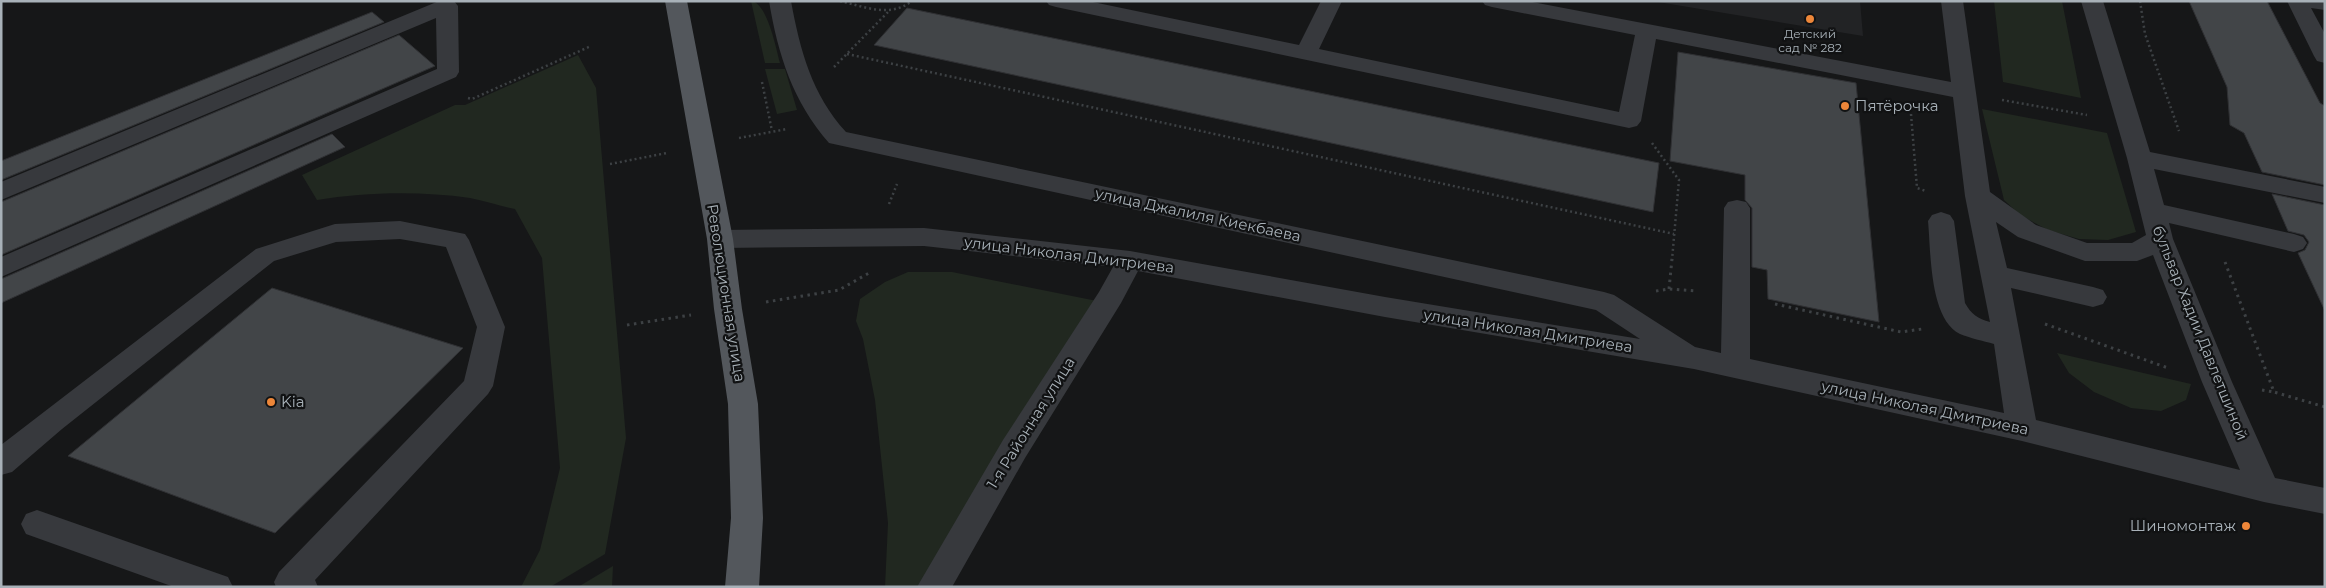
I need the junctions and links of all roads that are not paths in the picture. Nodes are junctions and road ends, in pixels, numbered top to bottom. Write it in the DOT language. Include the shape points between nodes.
graph roads {
  1 [pos="676,1"];
  2 [pos="780,1"];
  3 [pos="1056,1"];
  4 [pos="1332,1"];
  5 [pos="1492,1"];
  6 [pos="1952,1"];
  7 [pos="2092,1"];
  8 [pos="2297,1"];
  9 [pos="2306,1"];
  10 [pos="2325,4"];
  11 [pos="1647,31"];
  12 [pos="1306,53"];
  13 [pos="2325,56"];
  14 [pos="1965,93"];
  15 [pos="2139,158"];
  16 [pos="1,192"];
  17 [pos="1978,196"];
  18 [pos="2325,196"];
  19 [pos="1737,208"];
  20 [pos="2153,211"];
  21 [pos="1941,221"];
  22 [pos="720,239"];
  23 [pos="2160,239"];
  24 [pos="2294,243"];
  25 [pos="1130,260"];
  26 [pos="1,268"];
  27 [pos="1995,274"];
  28 [pos="2093,297"];
  29 [pos="2005,337"];
  30 [pos="1694,358"];
  31 [pos="1735,367"];
  32 [pos="2022,429"];
  33 [pos="1,463"];
  34 [pos="2264,490"];
  35 [pos="2325,501"];
  36 [pos="37,524"];
  37 [pos="291,585"];
  38 [pos="216,587"];
  39 [pos="742,587"];
  40 [pos="934,587"];
  1 -- 22 [label="main road, Революционная улица"];
  2 -- 30 [label="street, улица Джалиля Киекбаева" via="786,39 806,96 822,122 838,138 1604,302"];
  3 -- 12 [label="street"];
  4 -- 12 [label="street"];
  5 -- 11 [label="street"];
  6 -- 14 [label="street"];
  7 -- 15 [label="street, бульвар Хадии Давлетшиной"];
  8 -- 13 [label="street"];
  9 -- 10 [label="street"];
  11 -- 12 [label="street" via="1630,121"];
  11 -- 14 [label="street"];
  14 -- 17 [label="street"];
  15 -- 18 [label="street"];
  15 -- 20 [label="street, бульвар Хадии Давлетшиной"];
  16 -- 26 [label="street" via="447,6 448,72"];
  17 -- 23 [label="street" via="2027,231 2085,252 2137,252"];
  17 -- 27 [label="street"];
  19 -- 31 [label="street"];
  20 -- 23 [label="street, бульвар Хадии Давлетшиной"];
  20 -- 24 [label="street"];
  21 -- 29 [label="street" via="1951,303 1958,317 1969,326"];
  22 -- 25 [label="street, улица Николая Дмитриева" via="924,237"];
  22 -- 39 [label="main road, Революционная улица" via="743,404 747,518"];
  23 -- 34 [label="street, бульвар Хадии Давлетшиной"];
  25 -- 30 [label="street, улица Николая Дмитриева" via="1385,307"];
  25 -- 40 [label="street, 1-я Районная улица" via="1112,296 1014,449"];
  27 -- 28 [label="street"];
  27 -- 29 [label="street"];
  29 -- 32 [label="street"];
  30 -- 31 [label="street, улица Николая Дмитриева"];
  31 -- 32 [label="street, улица Николая Дмитриева"];
  32 -- 34 [label="street, улица Николая Дмитриева"];
  33 -- 37 [label="street" via="265,255 335,233 400,230 456,240 491,327 478,386"];
  34 -- 35 [label="street, улица Николая Дмитриева"];
  36 -- 38 [label="street"];
}
